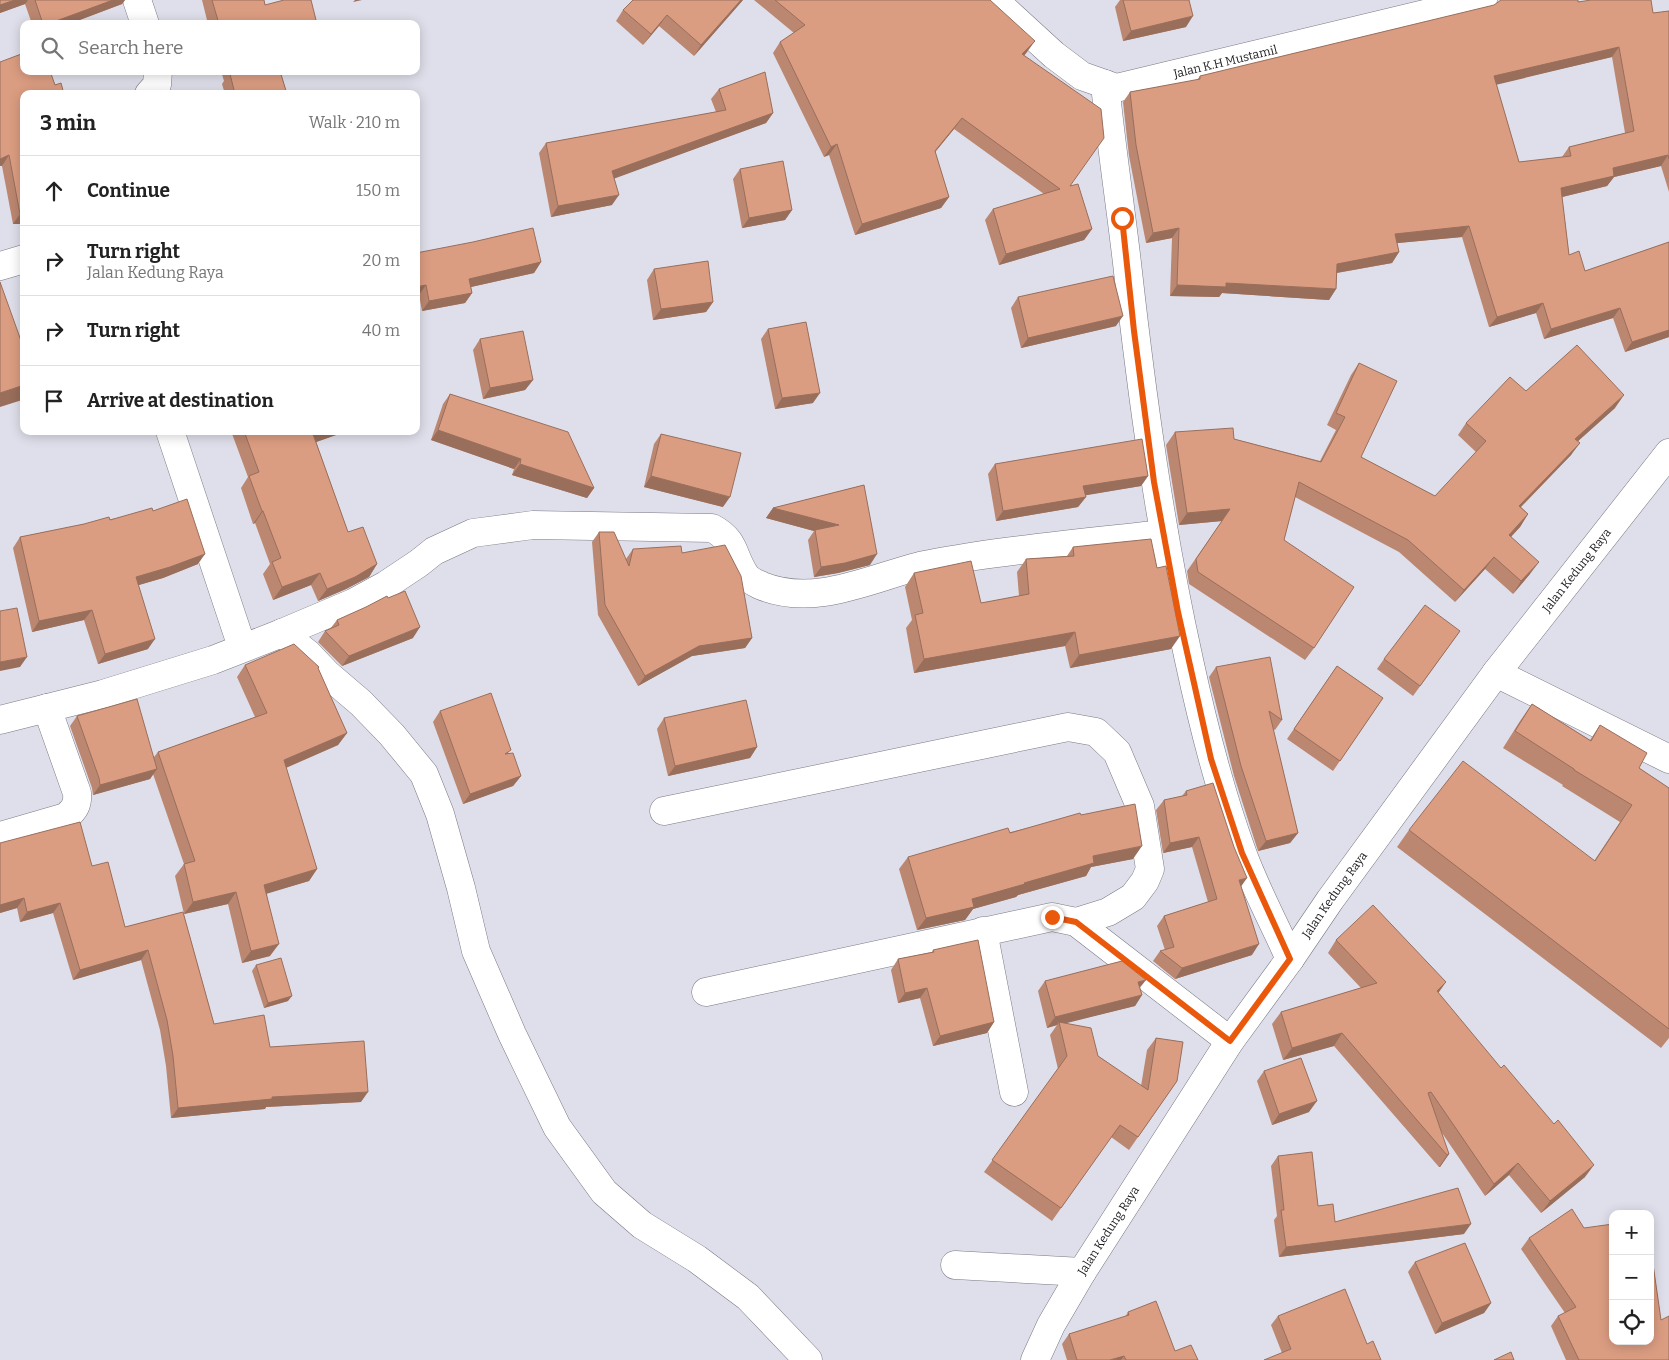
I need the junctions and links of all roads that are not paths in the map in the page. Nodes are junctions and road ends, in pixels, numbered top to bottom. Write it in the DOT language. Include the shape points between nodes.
graph roads {
  1 [pos="138,0"];
  2 [pos="994,0"];
  3 [pos="1483,0"];
  4 [pos="143,20"];
  5 [pos="158,75"];
  6 [pos="1105,84"];
  7 [pos="153,90"];
  8 [pos="20,260"];
  9 [pos="0,266"];
  10 [pos="171,435"];
  11 [pos="1669,453"];
  12 [pos="1164,534"];
  13 [pos="282,632"];
  14 [pos="242,647"];
  15 [pos="1496,673"];
  16 [pos="47,708"];
  17 [pos="0,720"];
  18 [pos="1669,760"];
  19 [pos="664,811"];
  20 [pos="0,836"];
  21 [pos="1076,922"];
  22 [pos="983,931"];
  23 [pos="1290,959"];
  24 [pos="706,992"];
  25 [pos="1230,1041"];
  26 [pos="1014,1092"];
  27 [pos="955,1265"];
  28 [pos="1082,1272"];
  29 [pos="808,1360"];
  30 [pos="1036,1360"];
  1 -- 4 [label="street"];
  2 -- 6 [label="street, Jalan K.H Mustamil" via="1054,55 1082,76"];
  3 -- 6 [label="street, Jalan K.H Mustamil" via="1116,88"];
  5 -- 7 [label="street" via="157,86"];
  6 -- 12 [label="street" via="1140,378"];
  8 -- 9 [label="street"];
  10 -- 14 [label="street"];
  11 -- 15 [label="street, Jalan Kedung Raya"];
  12 -- 13 [label="street" via="975,556 920,566 842,589 802,594 774,590 753,582 746,576 724,535 712,528 532,524 473,533 451,542 386,585"];
  12 -- 23 [label="street" via="1211,759 1242,853"];
  13 -- 14 [label="street"];
  13 -- 29 [label="street" via="361,703 424,774 440,814 476,951 557,1127 604,1192 642,1226 697,1259 748,1297"];
  14 -- 16 [label="street" via="213,660"];
  15 -- 18 [label="street"];
  15 -- 23 [label="street, Jalan Kedung Raya"];
  16 -- 17 [label="street"];
  16 -- 20 [label="street" via="78,802 66,816"];
  19 -- 21 [label="street" via="1068,727 1096,732 1117,752 1140,806 1150,869 1133,897 1108,912"];
  21 -- 22 [label="street" via="1052,917"];
  21 -- 25 [label="street"];
  22 -- 24 [label="street"];
  22 -- 26 [label="street"];
  23 -- 25 [label="street, Jalan Kedung Raya"];
  25 -- 28 [label="street, Jalan Kedung Raya"];
  27 -- 28 [label="street"];
  28 -- 30 [label="street, Jalan Kedung Raya" via="1051,1325"];
}
